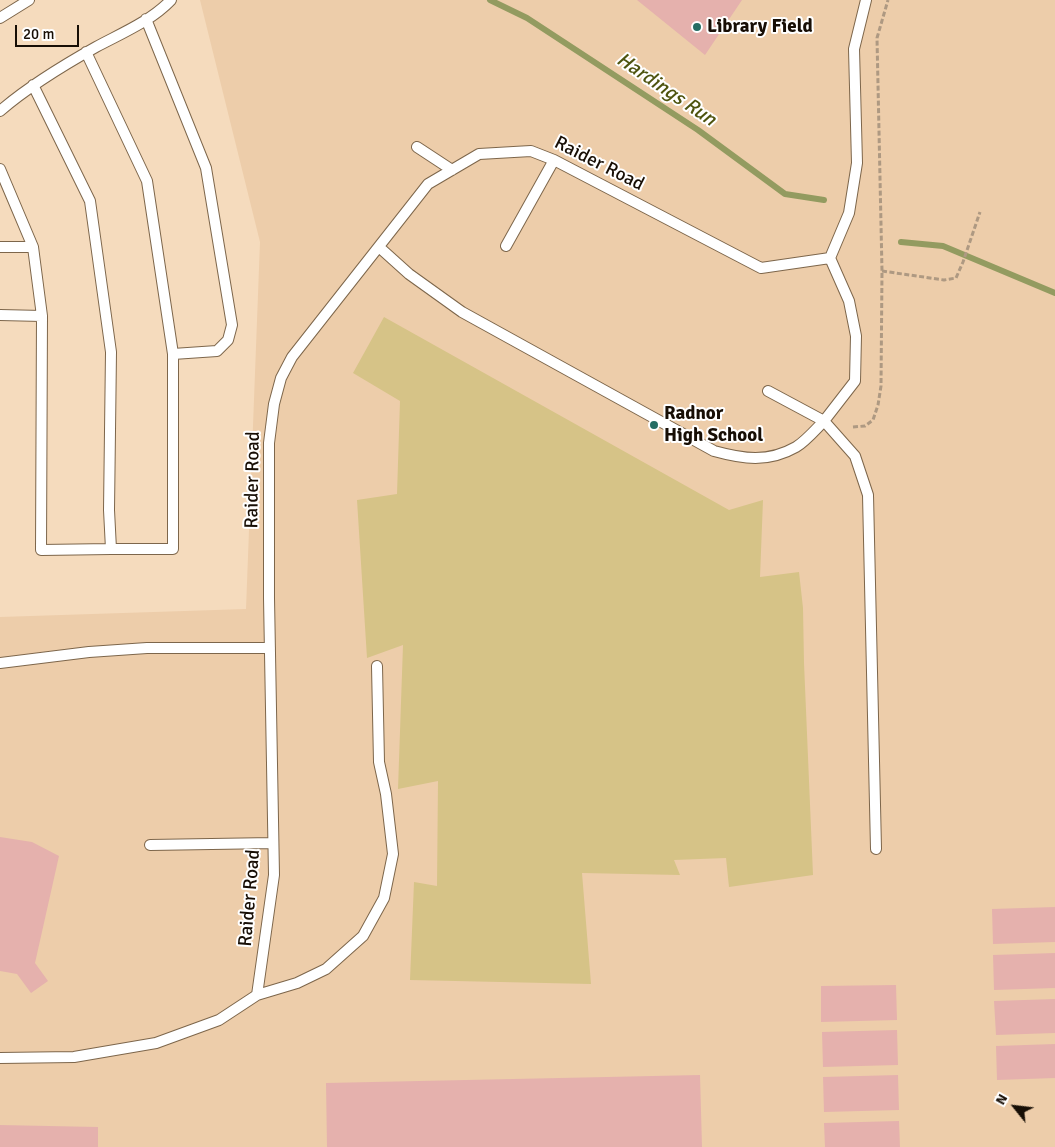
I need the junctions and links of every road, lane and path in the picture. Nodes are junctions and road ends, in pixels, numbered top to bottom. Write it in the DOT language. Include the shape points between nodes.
graph roads {
  1 [pos="29,0"];
  2 [pos="171,0"];
  3 [pos="866,0"];
  4 [pos="888,0"];
  5 [pos="0,18"];
  6 [pos="146,19"];
  7 [pos="86,52"];
  8 [pos="33,85"];
  9 [pos="2,105"];
  10 [pos="417,147"];
  11 [pos="554,160"];
  12 [pos="0,168"];
  13 [pos="452,170"];
  14 [pos="980,212"];
  15 [pos="506,246"];
  16 [pos="0,247"];
  17 [pos="33,247"];
  18 [pos="378,247"];
  19 [pos="830,258"];
  20 [pos="882,271"];
  21 [pos="0,315"];
  22 [pos="42,316"];
  23 [pos="173,354"];
  24 [pos="768,391"];
  25 [pos="824,421"];
  26 [pos="853,427"];
  27 [pos="111,549"];
  28 [pos="270,648"];
  29 [pos="0,663"];
  30 [pos="377,666"];
  31 [pos="273,843"];
  32 [pos="150,845"];
  33 [pos="876,849"];
  34 [pos="256,995"];
  35 [pos="0,1058"];
  1 -- 5 [label="lane"];
  2 -- 6 [label="lane" via="160,12"];
  3 -- 19 [label="lane" via="854,49 857,162 850,213"];
  4 -- 20 [label="path" via="877,38"];
  6 -- 7 [label="lane"];
  6 -- 23 [label="lane" via="206,168 232,325 228,340 217,351"];
  7 -- 8 [label="lane"];
  7 -- 23 [label="lane" via="147,181"];
  8 -- 9 [label="lane"];
  8 -- 27 [label="lane" via="90,201 111,352"];
  10 -- 13 [label="lane"];
  11 -- 13 [label="lane, Raider Road" via="531,151 479,154"];
  11 -- 15 [label="lane"];
  11 -- 19 [label="lane, Raider Road" via="761,268"];
  12 -- 17 [label="lane"];
  13 -- 18 [label="lane, Raider Road" via="428,184"];
  14 -- 20 [label="path" via="956,278 944,280"];
  16 -- 17 [label="lane"];
  17 -- 22 [label="lane"];
  18 -- 25 [label="lane" via="462,312 714,451 741,458 768,458 797,447"];
  18 -- 28 [label="lane, Raider Road" via="292,357 281,378 269,443"];
  19 -- 25 [label="lane" via="849,301 856,336 854,381"];
  20 -- 26 [label="path" via="878,404 873,420 865,426"];
  21 -- 22 [label="lane"];
  22 -- 27 [label="lane" via="41,550"];
  23 -- 27 [label="lane" via="172,549"];
  24 -- 25 [label="lane"];
  25 -- 33 [label="lane" via="855,456 868,495"];
  28 -- 29 [label="lane" via="147,648"];
  28 -- 31 [label="lane, Raider Road"];
  30 -- 34 [label="lane" via="379,762 393,854 384,898 363,936 326,969 297,983"];
  31 -- 32 [label="lane"];
  31 -- 34 [label="lane, Raider Road" via="274,874"];
  34 -- 35 [label="lane" via="219,1020 156,1044 74,1057"];
}
